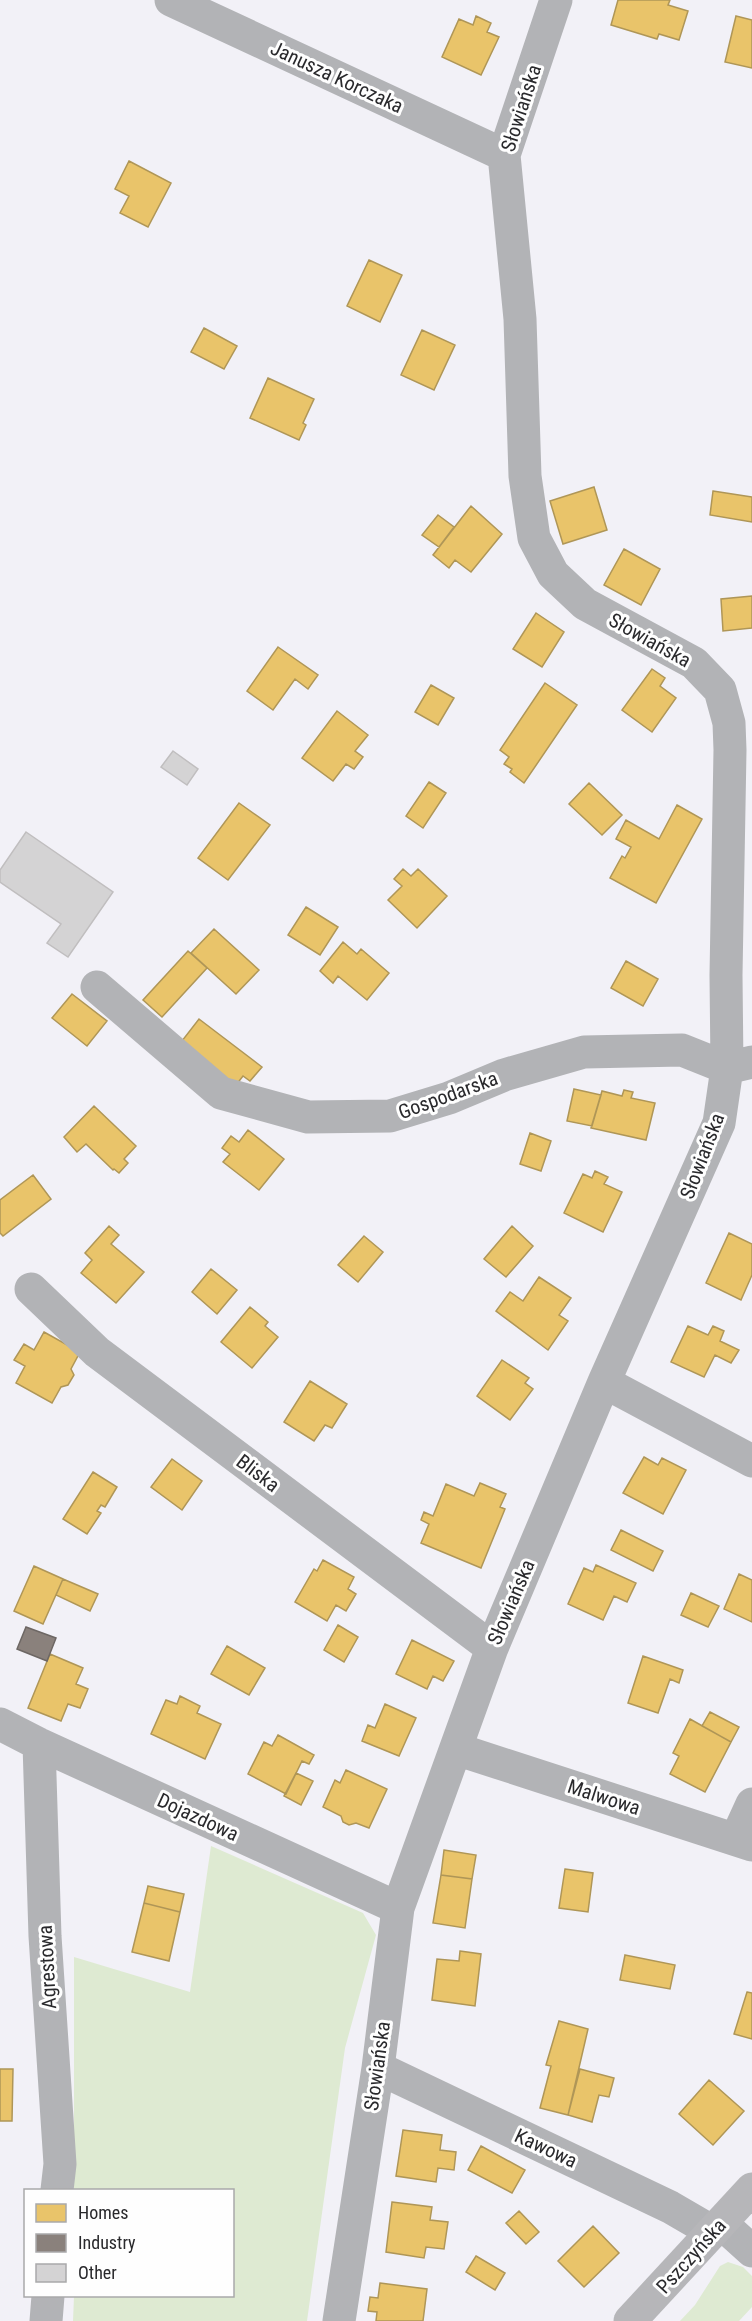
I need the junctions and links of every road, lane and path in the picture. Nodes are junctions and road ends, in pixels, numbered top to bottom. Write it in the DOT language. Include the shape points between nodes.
graph roads {
  1 [pos="171,0"];
  2 [pos="556,0"];
  3 [pos="504,155"];
  4 [pos="97,987"];
  5 [pos="739,1065"];
  6 [pos="31,1289"];
  7 [pos="604,1382"];
  8 [pos="752,1461"];
  9 [pos="492,1648"];
  10 [pos="0,1724"];
  11 [pos="39,1744"];
  12 [pos="456,1749"];
  13 [pos="752,1804"];
  14 [pos="744,1842"];
  15 [pos="398,1908"];
  16 [pos="378,2068"];
  17 [pos="57,2189"];
  18 [pos="752,2189"];
  19 [pos="717,2227"];
  20 [pos="752,2251"];
  21 [pos="48,2297"];
  22 [pos="46,2321"];
  23 [pos="339,2321"];
  24 [pos="630,2321"];
  1 -- 3 [label="street, Janusza Korczaka"];
  2 -- 3 [label="street, Słowiańska"];
  3 -- 5 [label="street, Słowiańska" via="520,319 525,476 534,538 553,574 585,604 694,663 720,690 729,723 726,975"];
  4 -- 5 [label="street, Gospodarska" via="220,1094 308,1117 390,1116 449,1098 504,1075 584,1052 682,1050"];
  5 -- 7 [label="street, Słowiańska" via="718,1122"];
  6 -- 9 [label="street, Bliska" via="97,1352"];
  7 -- 8 [label="street"];
  7 -- 9 [label="street, Słowiańska"];
  9 -- 12 [label="street, Słowiańska"];
  10 -- 11 [label="street, Dojazdowa"];
  11 -- 15 [label="street, Dojazdowa"];
  11 -- 17 [label="street, Agrestowa" via="45,1936 60,2163"];
  12 -- 14 [label="street, Malwowa"];
  12 -- 15 [label="street, Słowiańska"];
  13 -- 14 [label="street"];
  15 -- 16 [label="street, Słowiańska"];
  16 -- 19 [label="street, Kawowa"];
  16 -- 23 [label="street, Słowiańska"];
  18 -- 19 [label="main road, Pszczyńska"];
  19 -- 20 [label="street, Kawowa"];
  19 -- 24 [label="main road, Pszczyńska"];
  21 -- 22 [label="street"];
}
